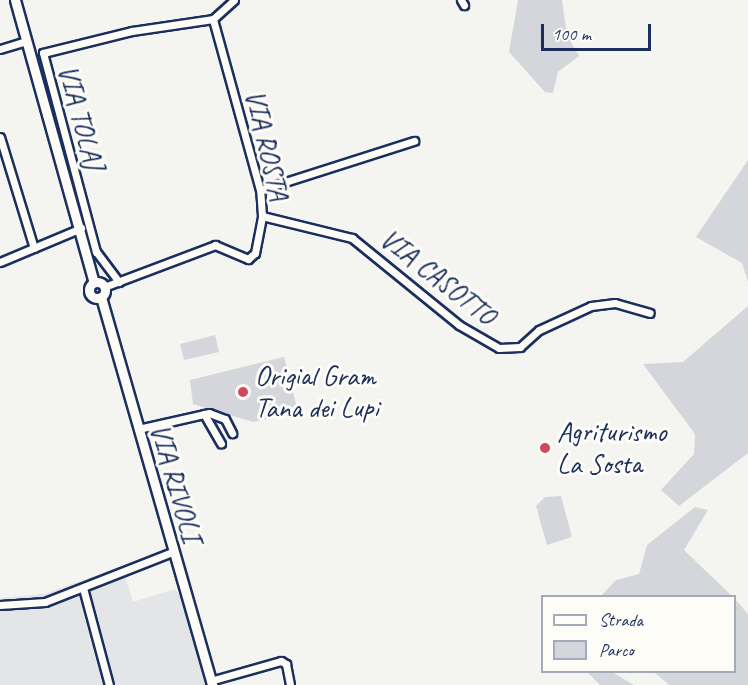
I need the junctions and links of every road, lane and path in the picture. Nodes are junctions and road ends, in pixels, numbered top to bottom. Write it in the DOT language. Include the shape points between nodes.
graph roads {
  1 [pos="15,0"];
  2 [pos="234,0"];
  3 [pos="213,19"];
  4 [pos="27,41"];
  5 [pos="0,49"];
  6 [pos="0,137"];
  7 [pos="414,141"];
  8 [pos="260,190"];
  9 [pos="262,216"];
  10 [pos="81,228"];
  11 [pos="34,248"];
  12 [pos="0,262"];
  13 [pos="94,282"];
  14 [pos="119,282"];
  15 [pos="103,292"];
  16 [pos="650,313"];
  17 [pos="204,414"];
  18 [pos="138,429"];
  19 [pos="232,434"];
  20 [pos="221,443"];
  21 [pos="172,552"];
  22 [pos="83,588"];
  23 [pos="0,605"];
  24 [pos="211,683"];
  25 [pos="109,685"];
  26 [pos="290,685"];
  1 -- 4 [label="street, VIA RIVOLI"];
  2 -- 3 [label="street"];
  3 -- 8 [label="street, VIA ROSTA"];
  3 -- 14 [label="street, VIA TOLAJ" via="132,31 44,53 96,252"];
  4 -- 5 [label="street"];
  4 -- 10 [label="street, VIA RIVOLI"];
  6 -- 11 [label="street"];
  7 -- 8 [label="street"];
  8 -- 9 [label="street, VIA ROSTA"];
  9 -- 14 [label="street, VIA ROSTA" via="252,259 215,245"];
  9 -- 16 [label="street, VIA CASOTTO" via="352,238 459,325 499,348 520,347 539,330 591,306 615,303"];
  10 -- 11 [label="street"];
  10 -- 13 [label="street, VIA RIVOLI"];
  11 -- 12 [label="street"];
  13 -- 15 [label="street"];
  13 -- 15 [label="street, VIA RIVOLI" via="89,292"];
  14 -- 15 [label="street, VIA ROSTA"];
  15 -- 18 [label="street, VIA RIVOLI"];
  17 -- 18 [label="street"];
  17 -- 19 [label="street" via="225,418"];
  17 -- 20 [label="street"];
  18 -- 21 [label="street, VIA RIVOLI"];
  21 -- 22 [label="street"];
  21 -- 24 [label="street, VIA RIVOLI"];
  22 -- 23 [label="street" via="45,602"];
  22 -- 25 [label="street"];
  24 -- 26 [label="street, VIA RIVOLI" via="280,661 286,664"];
}
